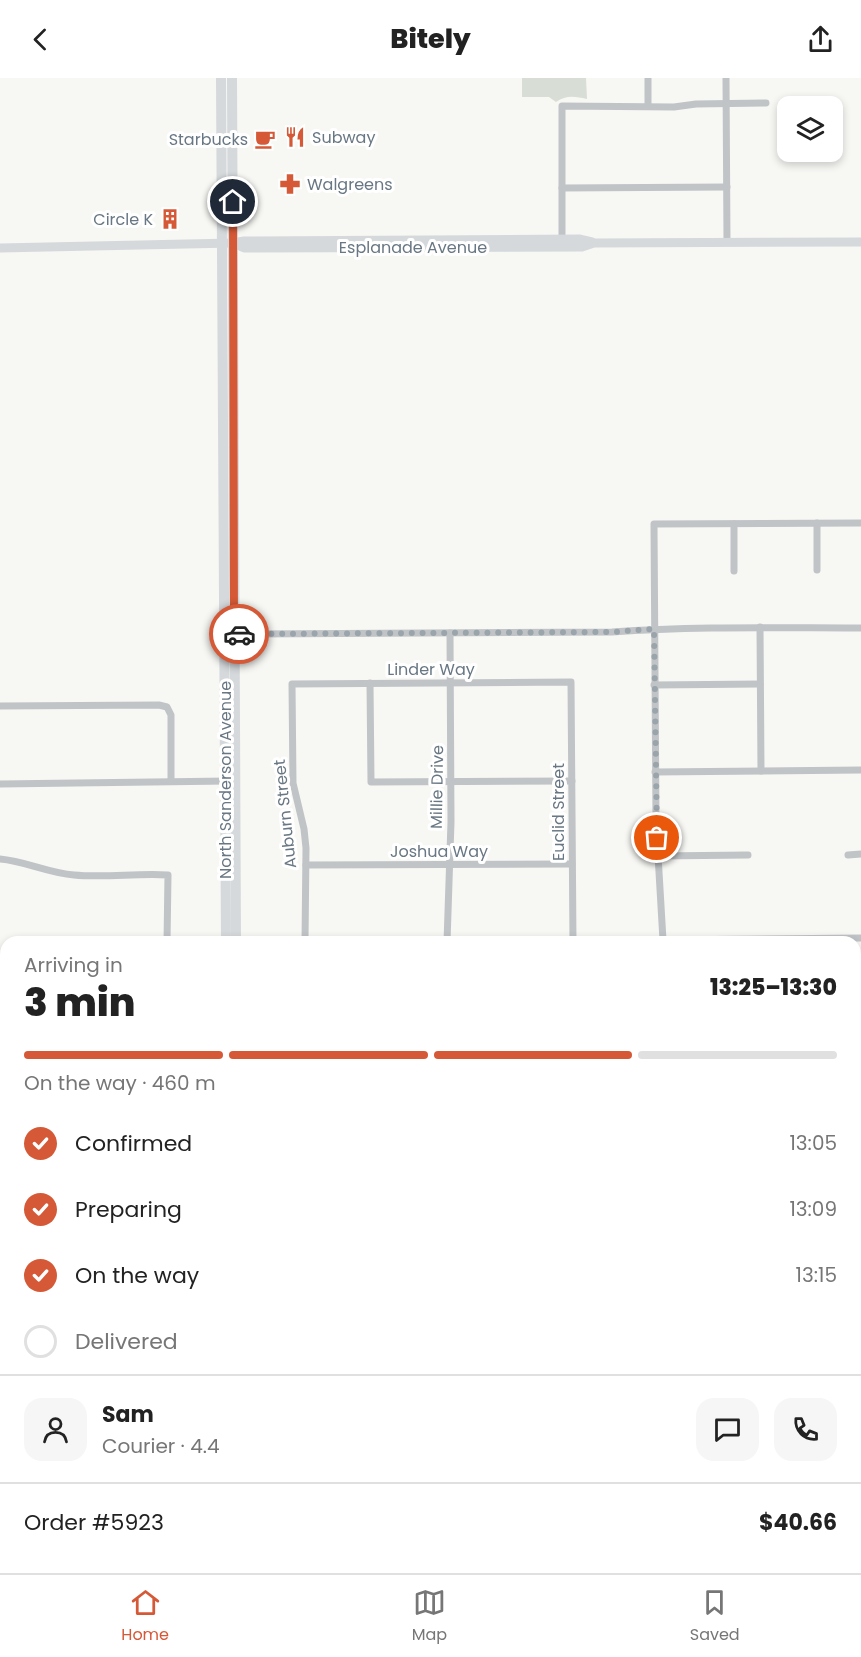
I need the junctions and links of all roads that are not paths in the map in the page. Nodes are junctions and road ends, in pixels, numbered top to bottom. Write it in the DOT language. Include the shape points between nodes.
graph roads {
  1 [pos="221,78"];
  2 [pos="232,78"];
  3 [pos="648,78"];
  4 [pos="726,78"];
  5 [pos="766,103"];
  6 [pos="726,104"];
  7 [pos="648,106"];
  8 [pos="727,187"];
  9 [pos="562,188"];
  10 [pos="562,239"];
  11 [pos="727,242"];
  12 [pos="861,242"];
  13 [pos="594,243"];
  14 [pos="228,244"];
  15 [pos="0,248"];
  16 [pos="817,523"];
  17 [pos="861,523"];
  18 [pos="734,524"];
  19 [pos="734,570"];
  20 [pos="817,570"];
  21 [pos="760,627"];
  22 [pos="861,628"];
  23 [pos="654,629"];
  24 [pos="450,633"];
  25 [pos="229,634"];
  26 [pos="571,682"];
  27 [pos="370,683"];
  28 [pos="451,683"];
  29 [pos="292,684"];
  30 [pos="760,684"];
  31 [pos="654,685"];
  32 [pos="0,706"];
  33 [pos="861,770"];
  34 [pos="761,771"];
  35 [pos="655,772"];
  36 [pos="171,781"];
  37 [pos="230,781"];
  38 [pos="572,781"];
  39 [pos="451,782"];
  40 [pos="0,784"];
  41 [pos="861,854"];
  42 [pos="748,855"];
  43 [pos="848,855"];
  44 [pos="658,856"];
  45 [pos="0,860"];
  46 [pos="449,864"];
  47 [pos="572,864"];
  48 [pos="306,865"];
  49 [pos="167,936"];
  50 [pos="226,936"];
  51 [pos="236,936"];
  52 [pos="305,936"];
  53 [pos="447,936"];
  54 [pos="573,936"];
  55 [pos="663,936"];
  1 -- 14 [label="highway, North Sanderson Avenue"];
  2 -- 14 [label="highway, North Sanderson Avenue"];
  3 -- 7 [label="street"];
  4 -- 6 [label="street"];
  5 -- 6 [label="street"];
  6 -- 7 [label="street"];
  6 -- 8 [label="street"];
  7 -- 9 [label="street" via="562,106"];
  8 -- 9 [label="street"];
  8 -- 11 [label="street"];
  9 -- 10 [label="street"];
  10 -- 13 [label="main road, Esplanade Avenue"];
  10 -- 14 [label="main road, Esplanade Avenue" via="244,240"];
  11 -- 12 [label="main road, Esplanade Avenue"];
  11 -- 13 [label="main road, Esplanade Avenue"];
  13 -- 14 [label="main road, Esplanade Avenue" via="582,247 244,248"];
  14 -- 15 [label="main road, Esplanade Avenue"];
  14 -- 25 [label="highway, North Sanderson Avenue"];
  16 -- 17 [label="street"];
  16 -- 18 [label="street"];
  16 -- 20 [label="street"];
  18 -- 19 [label="street"];
  18 -- 23 [label="street" via="654,524"];
  21 -- 22 [label="street"];
  21 -- 23 [label="street"];
  21 -- 30 [label="street"];
  23 -- 24 [label="street"];
  23 -- 31 [label="street"];
  24 -- 25 [label="street"];
  24 -- 28 [label="street, Millie Drive"];
  25 -- 37 [label="highway, North Sanderson Avenue"];
  26 -- 28 [label="street, Linder Way"];
  26 -- 38 [label="street, Euclid Street"];
  27 -- 28 [label="street, Linder Way"];
  27 -- 29 [label="street, Linder Way"];
  27 -- 39 [label="street" via="371,782"];
  28 -- 39 [label="street, Millie Drive"];
  29 -- 48 [label="street, Auburn Street" via="292,774 304,829"];
  30 -- 31 [label="street"];
  30 -- 34 [label="street"];
  31 -- 35 [label="street"];
  32 -- 36 [label="street" via="167,707 171,715"];
  33 -- 34 [label="street"];
  34 -- 35 [label="street"];
  35 -- 44 [label="street"];
  36 -- 37 [label="street"];
  36 -- 40 [label="street"];
  37 -- 50 [label="highway, North Sanderson Avenue"];
  37 -- 51 [label="highway, North Sanderson Avenue"];
  38 -- 39 [label="street"];
  38 -- 47 [label="street, Euclid Street"];
  39 -- 46 [label="street, Millie Drive"];
  41 -- 43 [label="street"];
  42 -- 44 [label="street"];
  44 -- 55 [label="street"];
  45 -- 49 [label="street" via="20,861 76,876 168,875"];
  46 -- 47 [label="street, Joshua Way"];
  46 -- 48 [label="street, Joshua Way"];
  46 -- 53 [label="street, Millie Drive"];
  47 -- 54 [label="street, Euclid Street"];
  48 -- 52 [label="street, Auburn Street"];
}
